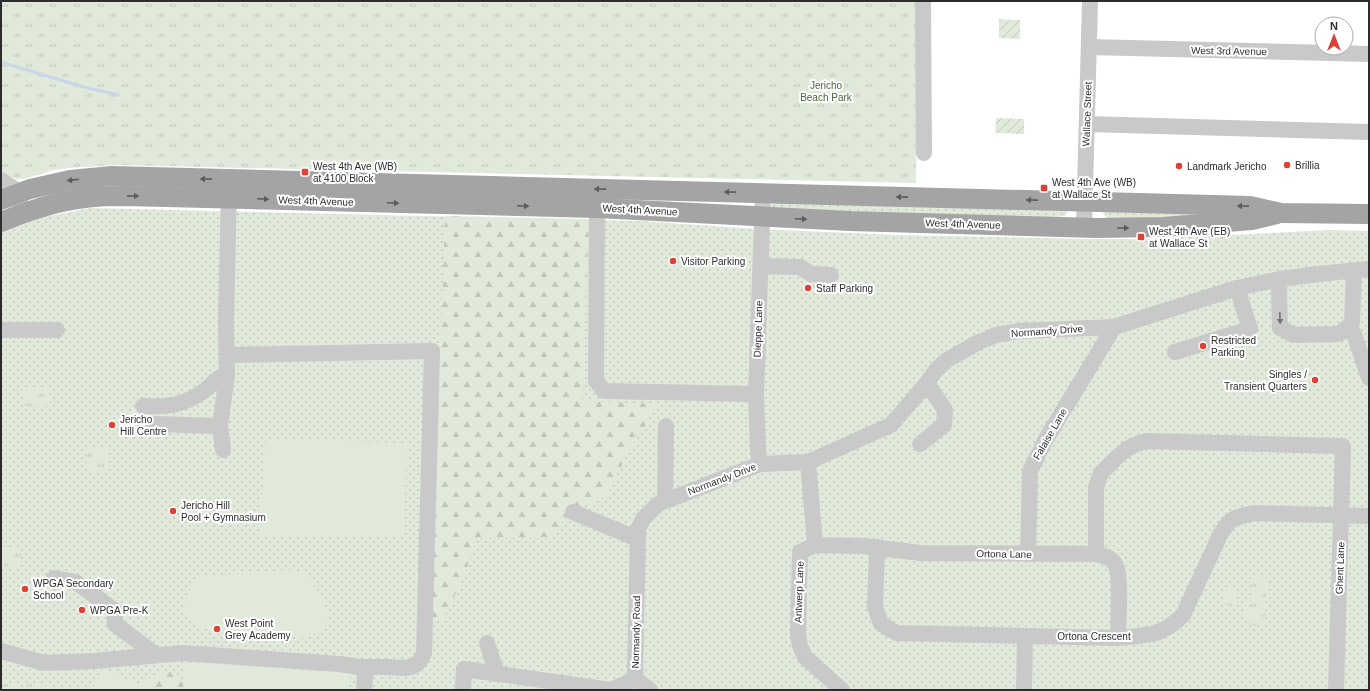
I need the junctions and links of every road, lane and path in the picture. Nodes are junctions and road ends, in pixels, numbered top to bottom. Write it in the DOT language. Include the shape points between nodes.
graph roads {
  1 [pos="923,1"];
  2 [pos="1090,1"];
  3 [pos="1089,47"];
  4 [pos="1369,54"];
  5 [pos="1087,124"];
  6 [pos="1369,132"];
  7 [pos="924,153"];
  8 [pos="1,180"];
  9 [pos="229,189"];
  10 [pos="19,192"];
  11 [pos="763,193"];
  12 [pos="1,200"];
  13 [pos="1085,202"];
  14 [pos="597,208"];
  15 [pos="1281,213"];
  16 [pos="1369,214"];
  17 [pos="9,215"];
  18 [pos="762,217"];
  19 [pos="1084,228"];
  20 [pos="761,266"];
  21 [pos="1362,270"];
  22 [pos="831,275"];
  23 [pos="1280,279"];
  24 [pos="1237,288"];
  25 [pos="1114,326"];
  26 [pos="1,330"];
  27 [pos="57,330"];
  28 [pos="1348,330"];
  29 [pos="1175,352"];
  30 [pos="227,356"];
  31 [pos="227,375"];
  32 [pos="1369,378"];
  33 [pos="927,383"];
  34 [pos="756,394"];
  35 [pos="143,406"];
  36 [pos="155,424"];
  37 [pos="220,426"];
  38 [pos="666,426"];
  39 [pos="920,444"];
  40 [pos="223,450"];
  41 [pos="808,462"];
  42 [pos="760,464"];
  43 [pos="665,501"];
  44 [pos="573,512"];
  45 [pos="1342,516"];
  46 [pos="1369,516"];
  47 [pos="638,534"];
  48 [pos="815,545"];
  49 [pos="877,547"];
  50 [pos="1028,554"];
  51 [pos="1096,554"];
  52 [pos="54,578"];
  53 [pos="1025,636"];
  54 [pos="1118,638"];
  55 [pos="487,643"];
  56 [pos="1,651"];
  57 [pos="156,655"];
  58 [pos="361,667"];
  59 [pos="497,674"];
  60 [pos="635,679"];
  61 [pos="364,690"];
  62 [pos="463,690"];
  63 [pos="650,690"];
  64 [pos="842,690"];
  65 [pos="1024,690"];
  66 [pos="1336,690"];
  1 -- 7 [label="street"];
  2 -- 3 [label="street, Wallace Street"];
  3 -- 4 [label="street, West 3rd Avenue"];
  3 -- 5 [label="street, Wallace Street"];
  5 -- 6 [label="street"];
  5 -- 13 [label="street, Wallace Street"];
  8 -- 10 [label="street"];
  9 -- 10 [label="main road, West 4th Avenue, one-way" via="112,176 70,180"];
  11 -- 9 [label="main road, West 4th Avenue, one-way"];
  9 -- 14 [label="main road, West 4th Avenue, one-way"];
  17 -- 9 [label="main road, West 4th Avenue, one-way" via="94,197"];
  9 -- 30 [label="street"];
  10 -- 12 [label="main road, West 4th Avenue"];
  10 -- 17 [label="street"];
  13 -- 11 [label="main road, West 4th Avenue, one-way"];
  11 -- 18 [label="street, Dieppe Lane"];
  15 -- 13 [label="main road, West 4th Avenue, one-way" via="1250,206"];
  13 -- 19 [label="street, Wallace Street"];
  14 -- 18 [label="main road, West 4th Avenue"];
  14 -- 34 [label="street" via="596,380 604,391"];
  15 -- 16 [label="main road, West 4th Avenue"];
  19 -- 15 [label="main road, West 4th Avenue, one-way" via="1163,228 1252,220"];
  18 -- 19 [label="main road, West 4th Avenue, one-way"];
  18 -- 20 [label="street, Dieppe Lane"];
  20 -- 22 [label="street" via="800,267 811,274"];
  20 -- 34 [label="street, Dieppe Lane"];
  21 -- 23 [label="street, Normandy Drive"];
  21 -- 28 [label="street"];
  23 -- 24 [label="street, Normandy Drive"];
  23 -- 28 [label="street, one-way" via="1280,328 1294,335"];
  24 -- 25 [label="street, Normandy Drive"];
  24 -- 29 [label="street" via="1250,329"];
  25 -- 33 [label="street, Normandy Drive" via="996,335 947,360"];
  25 -- 50 [label="street, Falaise Lane" via="1030,471"];
  26 -- 27 [label="street"];
  28 -- 32 [label="street"];
  30 -- 31 [label="street"];
  30 -- 58 [label="street" via="432,351 424,653 420,661 411,667"];
  31 -- 35 [label="street" via="218,378 189,400 173,406"];
  31 -- 37 [label="street"];
  33 -- 39 [label="street" via="945,410 944,425"];
  33 -- 41 [label="street, Normandy Drive" via="891,425"];
  34 -- 42 [label="street, Dieppe Lane"];
  36 -- 37 [label="street"];
  37 -- 40 [label="street"];
  38 -- 43 [label="street"];
  41 -- 42 [label="street, Normandy Drive"];
  41 -- 48 [label="street"];
  42 -- 43 [label="street, Normandy Drive"];
  43 -- 47 [label="street, Normandy Drive" via="658,504 643,519"];
  44 -- 47 [label="street"];
  45 -- 46 [label="street, Ortona Crescent"];
  45 -- 51 [label="street, Ghent Lane" via="1343,446 1138,442 1130,446 1101,473 1098,479"];
  45 -- 54 [label="street, Ortona Crescent" via="1255,513 1238,517 1227,524 1220,535 1183,615 1173,626 1154,634"];
  45 -- 66 [label="street, Ghent Lane"];
  47 -- 60 [label="street, Normandy Road"];
  48 -- 49 [label="street, Ortona Lane"];
  48 -- 64 [label="street, Antwerp Lane" via="800,552 800,646 805,657"];
  49 -- 50 [label="street, Ortona Lane" via="920,553"];
  49 -- 53 [label="street, Ortona Crescent" via="875,607 881,624 897,633"];
  50 -- 51 [label="street, Ortona Lane"];
  51 -- 54 [label="street, Ortona Lane" via="1108,557 1115,564 1118,575"];
  52 -- 57 [label="street" via="76,582 115,611 115,624"];
  53 -- 54 [label="street, Ortona Crescent"];
  53 -- 65 [label="street"];
  55 -- 59 [label="street"];
  56 -- 57 [label="street" via="44,663"];
  57 -- 58 [label="street" via="182,653"];
  58 -- 61 [label="street"];
  59 -- 60 [label="street, Normandy Road" via="611,690"];
  59 -- 62 [label="street, Normandy Road" via="464,669"];
  60 -- 63 [label="street"];
}
